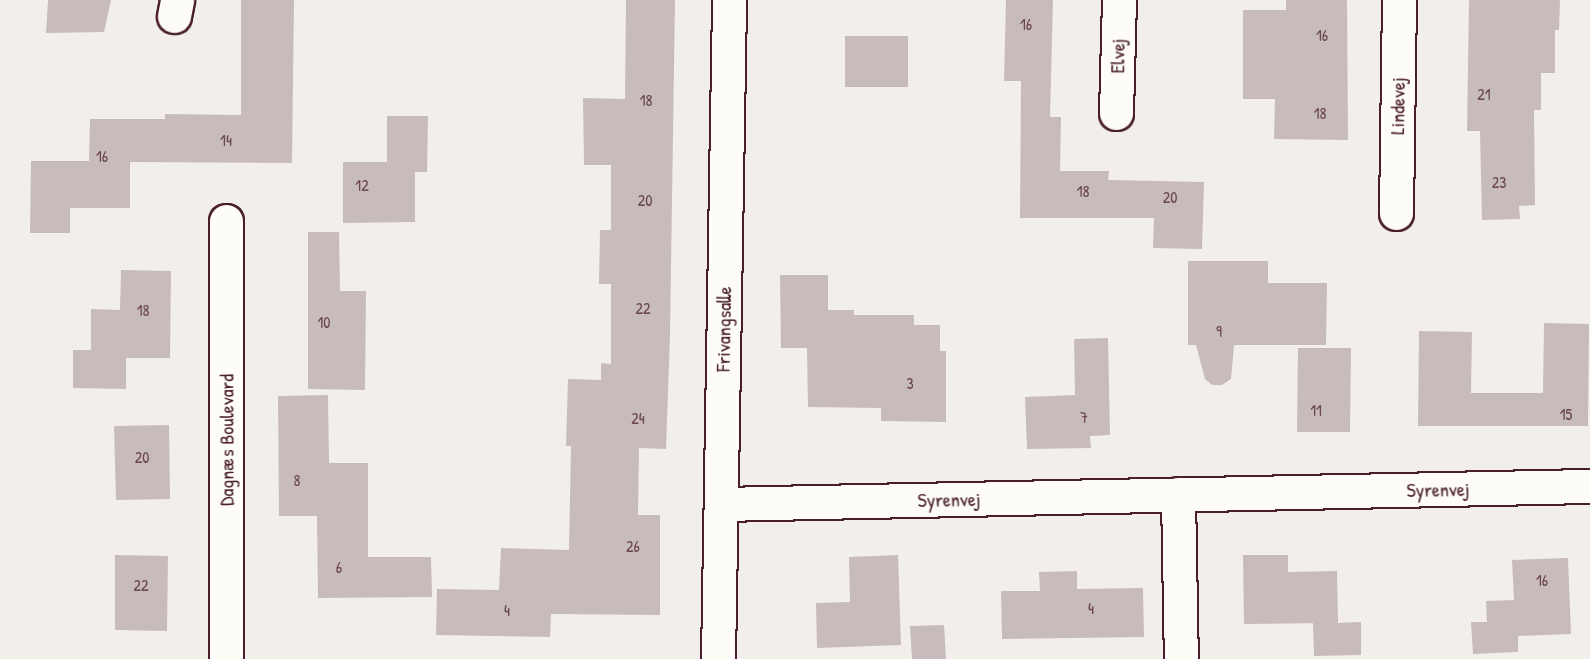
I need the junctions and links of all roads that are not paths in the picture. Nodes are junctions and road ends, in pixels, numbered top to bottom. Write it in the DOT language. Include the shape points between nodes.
graph roads {
  1 [pos="729,0"];
  2 [pos="1119,0"];
  3 [pos="1399,0"];
  4 [pos="1116,112"];
  5 [pos="1396,213"];
  6 [pos="226,221"];
  7 [pos="1590,486"];
  8 [pos="1178,494"];
  9 [pos="721,504"];
  10 [pos="226,659"];
  11 [pos="718,659"];
  12 [pos="1181,659"];
  1 -- 9 [label="street, Frivangsalle"];
  2 -- 4 [label="street, Elvej"];
  3 -- 5 [label="street, Lindevej"];
  6 -- 10 [label="street, Dagnæs Boulevard"];
  7 -- 8 [label="street, Syrenvej"];
  8 -- 9 [label="street, Syrenvej"];
  8 -- 12 [label="street"];
  9 -- 11 [label="street, Frivangsalle"];
}
